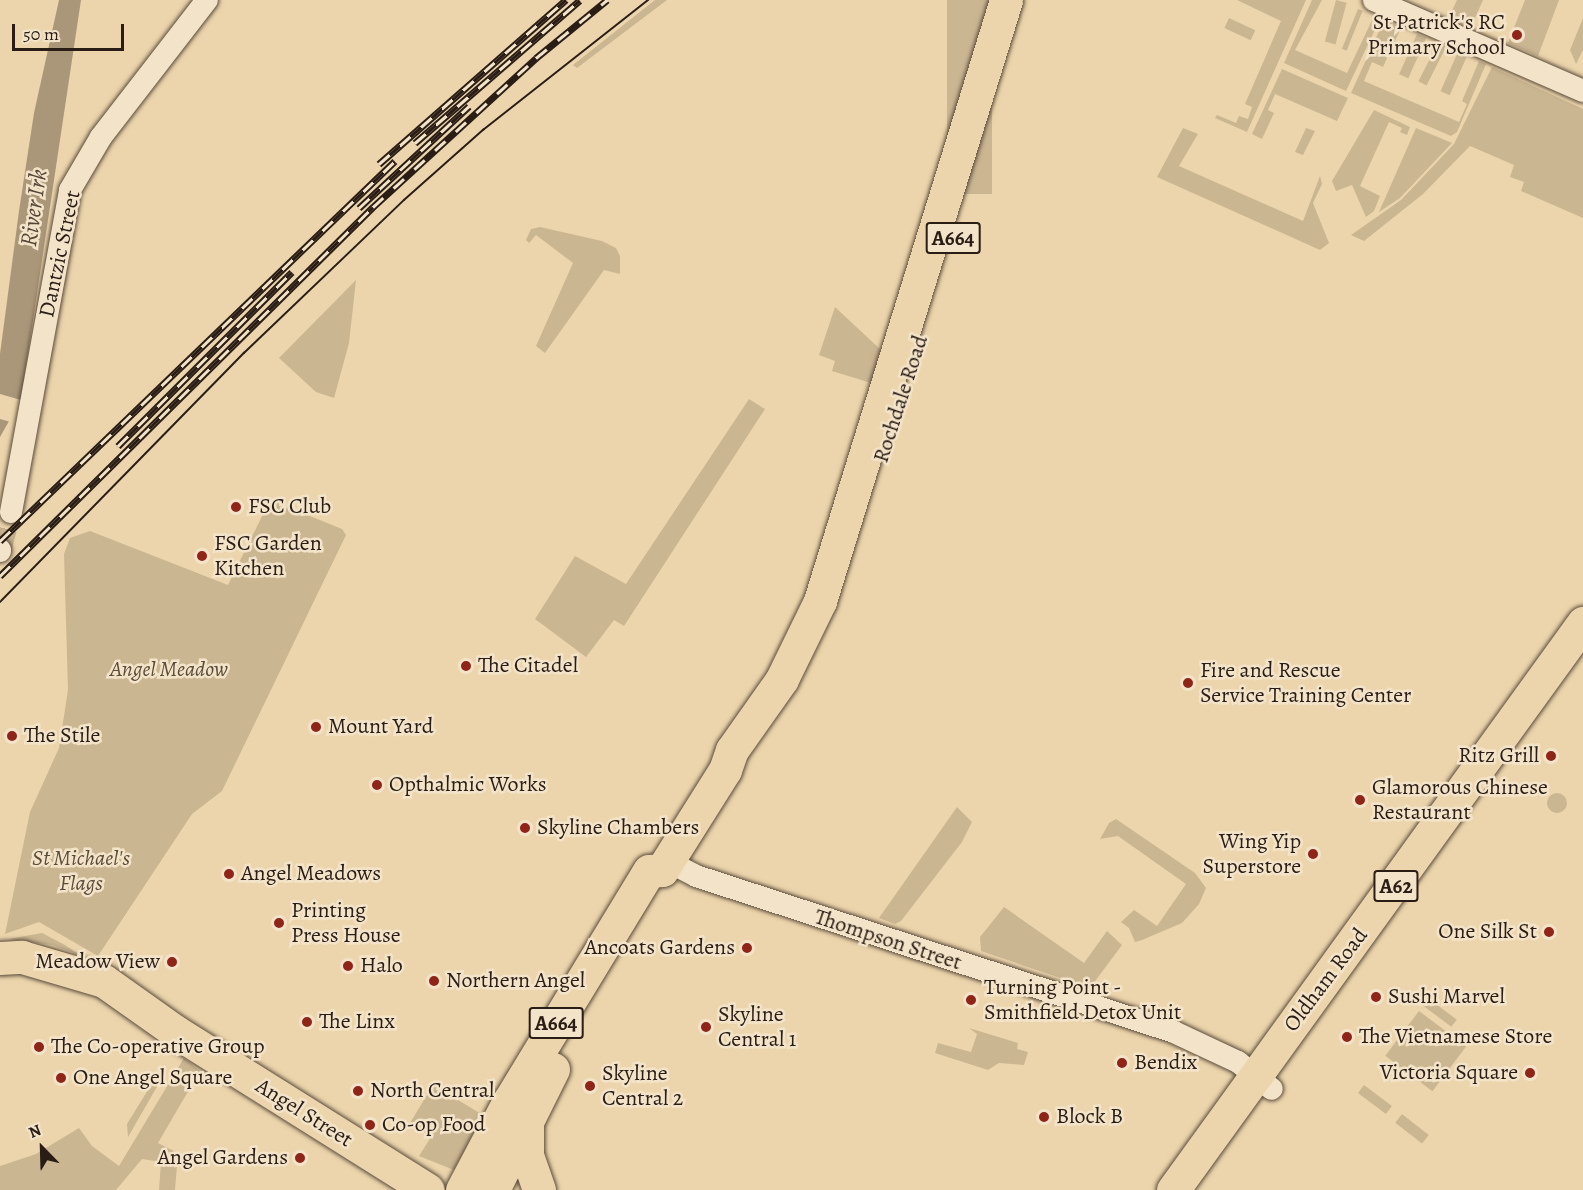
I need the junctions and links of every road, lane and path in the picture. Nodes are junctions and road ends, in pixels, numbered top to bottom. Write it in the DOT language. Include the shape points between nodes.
graph roads {
  1 [pos="207,0"];
  2 [pos="1006,0"];
  3 [pos="1027,0"];
  4 [pos="1374,0"];
  5 [pos="1583,91"];
  6 [pos="11,512"];
  7 [pos="1583,623"];
  8 [pos="1583,660"];
  9 [pos="725,770"];
  10 [pos="664,866"];
  11 [pos="11,957"];
  12 [pos="1264,1081"];
  13 [pos="527,1117"];
  14 [pos="428,1190"];
  15 [pos="462,1190"];
  16 [pos="493,1190"];
  17 [pos="539,1190"];
  18 [pos="1173,1190"];
  19 [pos="1200,1190"];
  1 -- 6 [label="street, Dantzic Street" via="101,137 70,190"];
  2 -- 9 [label="highway, Rochdale Road / A664" via="826,585 782,680 732,750"];
  3 -- 9 [label="highway, Rochdale Road / A664" via="837,608 799,682 744,760"];
  4 -- 5 [label="street"];
  7 -- 12 [label="highway, Oldham Road / A62"];
  8 -- 12 [label="highway, Oldham Road / A62"];
  9 -- 10 [label="highway, Rochdale Road / A664"];
  10 -- 12 [label="street, Thompson Street" via="1174,1032 1220,1052"];
  10 -- 13 [label="highway, Rochdale Road / A664" via="668,878 571,1036"];
  10 -- 15 [label="highway, Rochdale Road / A664" via="649,871 509,1101"];
  11 -- 14 [label="highway, Angel Street" via="104,981 176,1032"];
  12 -- 18 [label="highway, Oldham Road / A62"];
  12 -- 19 [label="highway, Oldham Road / A62"];
  13 -- 16 [label="highway, Rochdale Road / A664"];
  13 -- 17 [label="highway" via="527,1155"];
}
